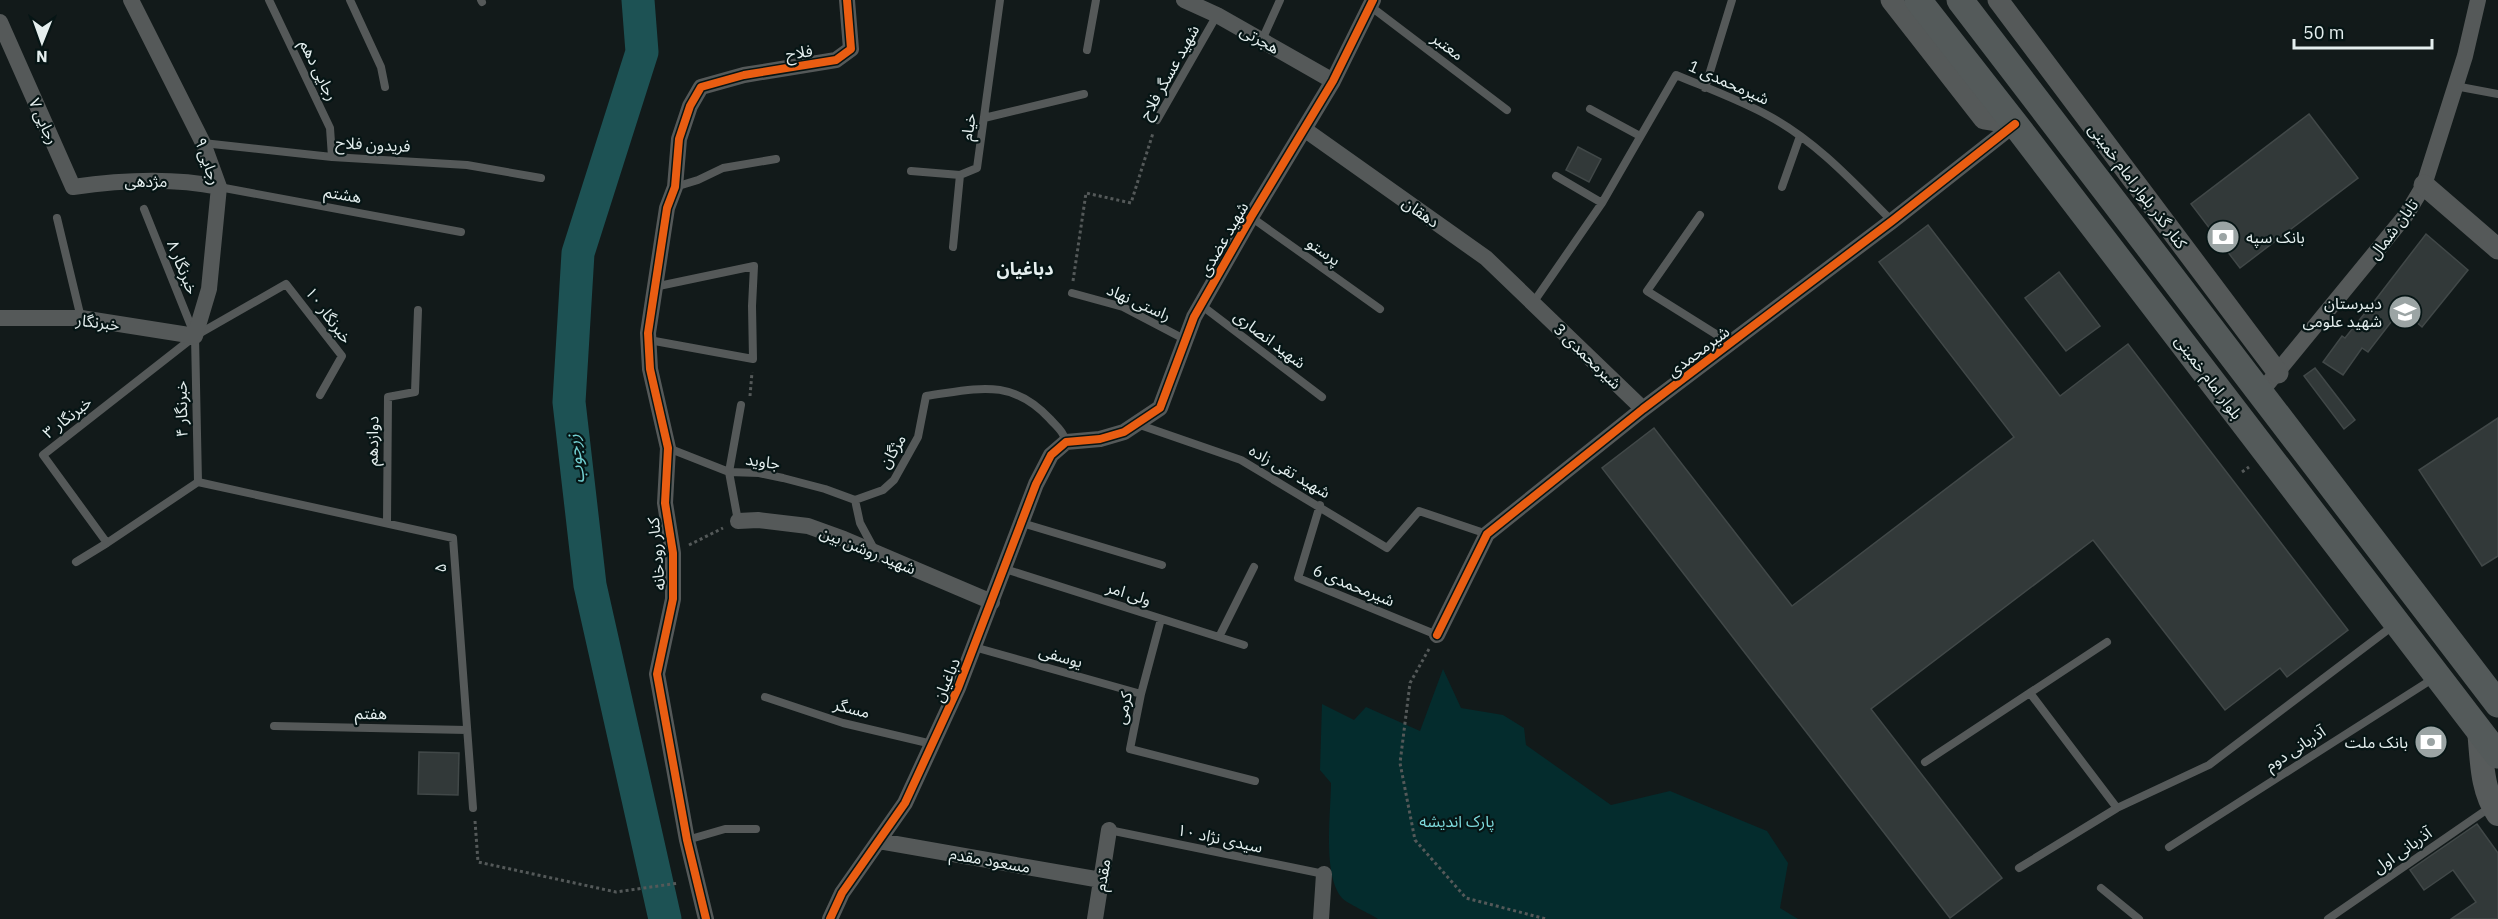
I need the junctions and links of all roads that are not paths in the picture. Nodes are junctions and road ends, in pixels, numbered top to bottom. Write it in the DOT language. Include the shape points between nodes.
graph roads {
  1 [pos="131,0"];
  2 [pos="269,0"];
  3 [pos="350,0"];
  4 [pos="847,0"];
  5 [pos="1000,0"];
  6 [pos="1096,0"];
  7 [pos="1184,0"];
  8 [pos="1280,0"];
  9 [pos="1732,0"];
  10 [pos="1892,0"];
  11 [pos="1918,0"];
  12 [pos="1960,0"];
  13 [pos="1998,0"];
  14 [pos="2478,0"];
  15 [pos="1372,3"];
  16 [pos="1218,15"];
  17 [pos="0,22"];
  18 [pos="1262,40"];
  19 [pos="1087,50"];
  20 [pos="1333,81"];
  21 [pos="2455,86"];
  22 [pos="385,87"];
  23 [pos="701,87"];
  24 [pos="1705,87"];
  25 [pos="1084,94"];
  26 [pos="2498,94"];
  27 [pos="1590,109"];
  28 [pos="1507,110"];
  29 [pos="984,118"];
  30 [pos="1157,120"];
  31 [pos="2015,124"];
  32 [pos="1304,129"];
  33 [pos="1640,136"];
  34 [pos="1800,136"];
  35 [pos="203,143"];
  36 [pos="332,157"];
  37 [pos="776,159"];
  38 [pos="911,171"];
  39 [pos="960,175"];
  40 [pos="1556,176"];
  41 [pos="541,178"];
  42 [pos="2424,185"];
  43 [pos="675,186"];
  44 [pos="73,187"];
  45 [pos="219,187"];
  46 [pos="1782,187"];
  47 [pos="1602,203"];
  48 [pos="144,210"];
  49 [pos="1700,215"];
  50 [pos="57,218"];
  51 [pos="1251,218"];
  52 [pos="1892,221"];
  53 [pos="461,232"];
  54 [pos="953,247"];
  55 [pos="2498,249"];
  56 [pos="654,288"];
  57 [pos="1071,293"];
  58 [pos="1533,303"];
  59 [pos="1201,305"];
  60 [pos="1380,309"];
  61 [pos="418,310"];
  62 [pos="0,318"];
  63 [pos="81,318"];
  64 [pos="195,336"];
  65 [pos="649,340"];
  66 [pos="1186,340"];
  67 [pos="1731,343"];
  68 [pos="2278,373"];
  69 [pos="2260,393"];
  70 [pos="320,395"];
  71 [pos="1322,397"];
  72 [pos="741,405"];
  73 [pos="1643,410"];
  74 [pos="1136,424"];
  75 [pos="1066,442"];
  76 [pos="668,448"];
  77 [pos="729,471"];
  78 [pos="198,482"];
  79 [pos="855,500"];
  80 [pos="1320,506"];
  81 [pos="738,521"];
  82 [pos="387,523"];
  83 [pos="1022,523"];
  84 [pos="1488,534"];
  85 [pos="107,543"];
  86 [pos="878,555"];
  87 [pos="76,562"];
  88 [pos="1162,565"];
  89 [pos="1254,567"];
  90 [pos="1005,569"];
  91 [pos="992,602"];
  92 [pos="1161,619"];
  93 [pos="2397,622"];
  94 [pos="1437,635"];
  95 [pos="1219,637"];
  96 [pos="2107,642"];
  97 [pos="1244,645"];
  98 [pos="974,647"];
  99 [pos="2438,676"];
  100 [pos="2030,693"];
  101 [pos="1141,694"];
  102 [pos="765,697"];
  103 [pos="2498,704"];
  104 [pos="274,726"];
  105 [pos="467,730"];
  106 [pos="2479,730"];
  107 [pos="932,744"];
  108 [pos="2498,755"];
  109 [pos="1924,762"];
  110 [pos="1255,781"];
  111 [pos="473,808"];
  112 [pos="2117,808"];
  113 [pos="2495,810"];
  114 [pos="756,829"];
  115 [pos="1109,830"];
  116 [pos="687,840"];
  117 [pos="879,841"];
  118 [pos="2169,847"];
  119 [pos="2019,868"];
  120 [pos="1324,874"];
  121 [pos="1101,880"];
  122 [pos="2102,888"];
  123 [pos="706,919"];
  124 [pos="830,919"];
  125 [pos="1095,919"];
  126 [pos="1321,919"];
  127 [pos="2139,919"];
  128 [pos="2328,919"];
  1 -- 35 [label="street, رجایی ۹"];
  2 -- 36 [label="lane, رجایی دهم" via="330,128"];
  3 -- 22 [label="lane" via="381,67"];
  4 -- 23 [label="street, فلاح" via="851,49 836,60 744,75"];
  5 -- 29 [label="lane, خیام"];
  6 -- 19 [label="lane"];
  7 -- 16 [label="street, هجرتی"];
  8 -- 18 [label="lane"];
  9 -- 24 [label="lane"];
  10 -- 31 [label="street" via="1984,119"];
  11 -- 31 [label="main road, بلوار امام خمینی"];
  12 -- 69 [label="main road, بلوار امام خمینی"];
  13 -- 68 [label="street, کنار گذر بلوار امام خمینی"];
  14 -- 21 [label="street, تابان شمال"];
  15 -- 20 [label="street, شهید عضدی"];
  15 -- 28 [label="lane, معتبر"];
  16 -- 18 [label="street, هجرتی"];
  16 -- 30 [label="lane, شهید عسگر فلاح"];
  17 -- 44 [label="street, رجایی ۷"];
  18 -- 20 [label="street, هجرتی"];
  20 -- 32 [label="street, شهید عضدی"];
  21 -- 26 [label="lane"];
  21 -- 42 [label="street, تابان شمال"];
  23 -- 43 [label="street, کنار رودخانه" via="679,139"];
  24 -- 33 [label="lane, شیرمحمدی 1" via="1676,75"];
  24 -- 34 [label="lane, شیرمحمدی 1" via="1769,116"];
  25 -- 29 [label="lane"];
  27 -- 33 [label="lane"];
  29 -- 39 [label="lane, خیام" via="977,168"];
  31 -- 52 [label="street, شیرمحمدی"];
  31 -- 93 [label="main road, بلوار امام خمینی"];
  32 -- 51 [label="street, شهید عضدی"];
  32 -- 58 [label="street, دهقان" via="1486,258"];
  33 -- 47 [label="lane, شیرمحمدی 1"];
  34 -- 46 [label="lane"];
  34 -- 52 [label="lane, شیرمحمدی 1" via="1826,155"];
  35 -- 36 [label="lane, فریدون فلاح"];
  35 -- 45 [label="street, رجایی ۹"];
  36 -- 41 [label="lane, فریدون فلاح" via="467,165"];
  37 -- 43 [label="lane" via="723,168"];
  38 -- 39 [label="lane"];
  39 -- 54 [label="lane"];
  40 -- 47 [label="lane"];
  42 -- 55 [label="street"];
  42 -- 68 [label="street, تابان شمال" via="2406,216"];
  43 -- 56 [label="street, کنار رودخانه" via="667,208"];
  44 -- 45 [label="street, مژدهی" via="109,182 190,181"];
  45 -- 53 [label="lane, هشتم"];
  45 -- 64 [label="street, رجایی ۹" via="209,289"];
  47 -- 58 [label="lane, شیرمحمدی 1"];
  48 -- 64 [label="lane, خبرنگار ۸"];
  49 -- 67 [label="lane" via="1647,291"];
  50 -- 63 [label="lane"];
  51 -- 59 [label="street, شهید عضدی"];
  51 -- 60 [label="lane, پرستو"];
  52 -- 67 [label="street, شیرمحمدی"];
  56 -- 65 [label="street, کنار رودخانه"];
  56 -- 65 [label="lane" via="754,266 753,359"];
  57 -- 66 [label="lane, راستی نهاد" via="1123,307"];
  58 -- 73 [label="street, شیرمحمدی 3"];
  59 -- 66 [label="street, شهید عضدی"];
  59 -- 71 [label="lane, شهید انصاری"];
  61 -- 82 [label="lane, دوازدهم" via="416,392 388,397"];
  62 -- 63 [label="street, خبرنگار"];
  63 -- 64 [label="street, خبرنگار"];
  64 -- 70 [label="lane, خبرنگار ۱۰" via="286,284 342,356"];
  64 -- 78 [label="lane, خبرنگار ۴"];
  64 -- 85 [label="lane, خبرنگار ۳" via="43,455"];
  65 -- 76 [label="street, کنار رودخانه" via="650,369"];
  66 -- 74 [label="street, شهید عضدی" via="1160,408"];
  67 -- 73 [label="street, شیرمحمدی"];
  68 -- 69 [label="street, تابان شمال"];
  69 -- 103 [label="main road, بلوار امام خمینی"];
  72 -- 77 [label="lane"];
  73 -- 84 [label="street, شیرمحمدی"];
  74 -- 75 [label="street, شهید عضدی" via="1100,439"];
  74 -- 80 [label="lane, شهید تقی زاده" via="1241,460"];
  75 -- 79 [label="lane, مژگان" via="1065,435 1039,407 1013,391 978,389 926,396 918,437 894,480 883,490"];
  75 -- 83 [label="street, دباغیان" via="1051,455"];
  76 -- 77 [label="lane, جاوید"];
  76 -- 116 [label="street, کنار رودخانه" via="665,503 673,552 673,599 657,674"];
  77 -- 79 [label="lane, جاوید" via="783,478"];
  77 -- 81 [label="lane"];
  78 -- 82 [label="lane, ۵"];
  78 -- 85 [label="lane"];
  79 -- 86 [label="lane" via="860,523"];
  80 -- 84 [label="lane, شهید تقی زاده" via="1387,548 1419,511"];
  80 -- 94 [label="lane, شیرمحمدی 6" via="1298,579"];
  81 -- 86 [label="street, شهید روشن بین" via="808,526"];
  82 -- 105 [label="lane, ۵" via="453,538"];
  83 -- 88 [label="lane"];
  83 -- 90 [label="street, دباغیان"];
  84 -- 94 [label="street, شیرمحمدی"];
  85 -- 87 [label="lane"];
  86 -- 91 [label="street, شهید روشن بین"];
  89 -- 95 [label="lane"];
  90 -- 91 [label="street, دباغیان"];
  90 -- 92 [label="lane, ولی امر"];
  91 -- 98 [label="street, دباغیان"];
  92 -- 95 [label="lane, ولی امر"];
  92 -- 101 [label="lane, کرمی"];
  93 -- 99 [label="main road, بلوار امام خمینی"];
  93 -- 112 [label="lane" via="2209,765"];
  95 -- 97 [label="lane, ولی امر"];
  96 -- 100 [label="lane"];
  98 -- 101 [label="lane, یوسفی"];
  98 -- 107 [label="street, دباغیان"];
  99 -- 106 [label="main road, بلوار امام خمینی"];
  99 -- 118 [label="lane, آذربانی دوم"];
  100 -- 109 [label="lane"];
  100 -- 112 [label="lane"];
  101 -- 110 [label="lane, کرمی" via="1130,749"];
  102 -- 107 [label="lane, مسگر" via="843,723"];
  104 -- 105 [label="lane, هفتم"];
  105 -- 111 [label="lane, ۵"];
  106 -- 108 [label="main road, بلوار امام خمینی"];
  106 -- 113 [label="main road" via="2485,783"];
  107 -- 117 [label="street, دباغیان" via="905,803"];
  112 -- 119 [label="lane"];
  113 -- 128 [label="lane, آذربانی اول"];
  114 -- 116 [label="lane" via="725,829"];
  115 -- 120 [label="lane, سیدی نژاد ۱۰"];
  115 -- 121 [label="street, مقدم"];
  116 -- 123 [label="street, کنار رودخانه"];
  117 -- 121 [label="street, مسعود مقدم"];
  117 -- 124 [label="street, دباغیان" via="842,893"];
  120 -- 126 [label="street"];
  121 -- 125 [label="street, مقدم"];
  122 -- 127 [label="lane"];
}
